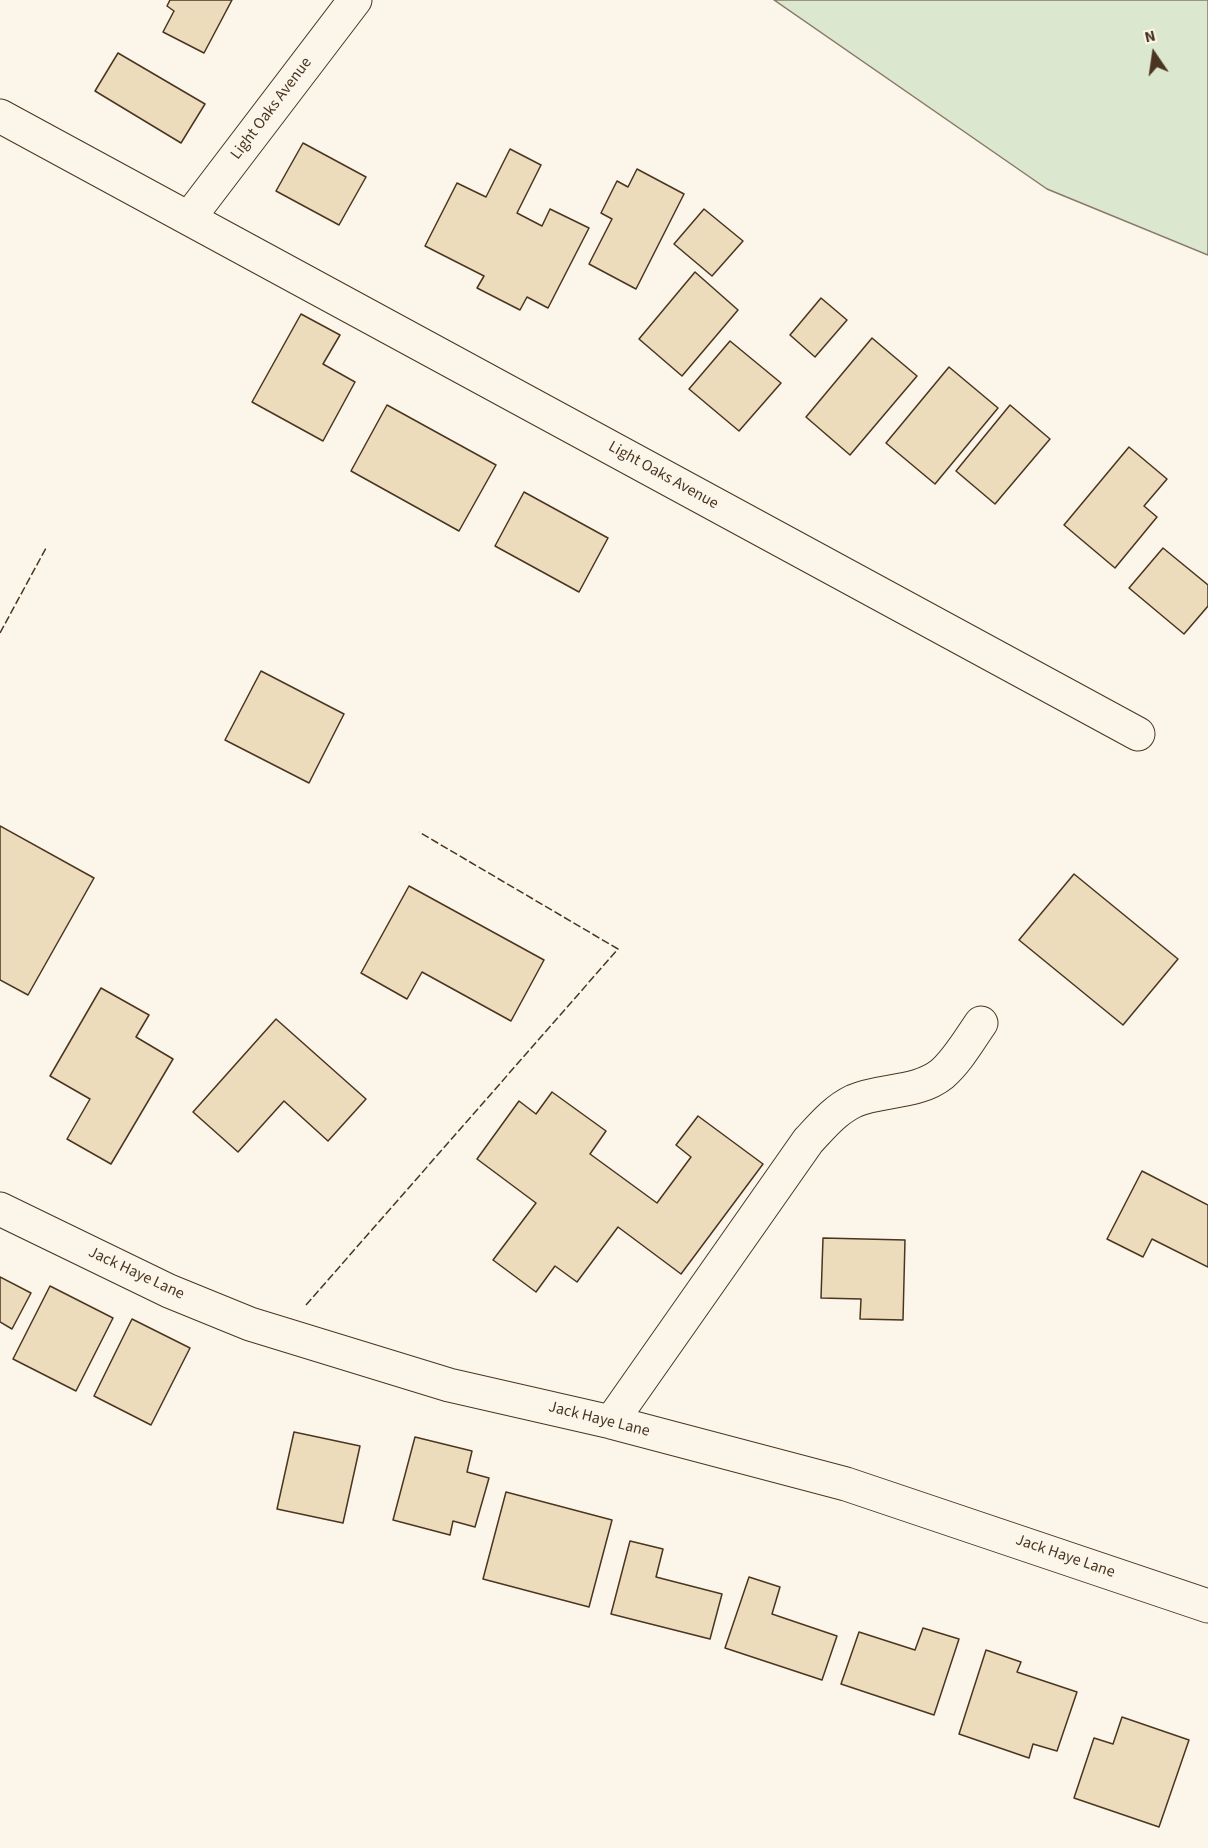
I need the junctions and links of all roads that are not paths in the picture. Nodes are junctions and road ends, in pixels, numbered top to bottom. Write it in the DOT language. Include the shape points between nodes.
graph roads {
  1 [pos="355,0"];
  2 [pos="0,116"];
  3 [pos="189,218"];
  4 [pos="1138,734"];
  5 [pos="981,1023"];
  6 [pos="0,1209"];
  7 [pos="611,1422"];
  8 [pos="1208,1606"];
  1 -- 3 [label="street, Light Oaks Avenue"];
  2 -- 3 [label="street, Light Oaks Avenue"];
  3 -- 4 [label="street, Light Oaks Avenue"];
  5 -- 7 [label="street" via="941,1075 922,1085 854,1101 835,1112 808,1140"];
  6 -- 7 [label="street, Jack Haye Lane" via="169,1291 250,1324 449,1385"];
  7 -- 8 [label="street, Jack Haye Lane" via="846,1484"];
}
